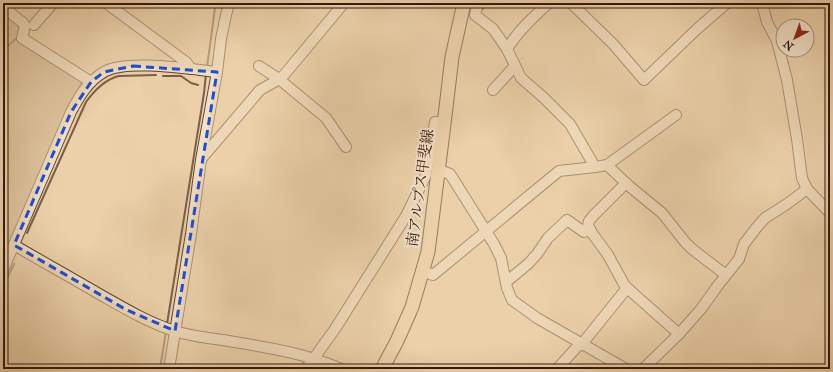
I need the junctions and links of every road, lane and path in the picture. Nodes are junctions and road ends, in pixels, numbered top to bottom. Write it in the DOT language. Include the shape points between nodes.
graph roads {
  1 [pos="53,3"];
  2 [pos="106,3"];
  3 [pos="229,3"];
  4 [pos="344,3"];
  5 [pos="464,3"];
  6 [pos="478,3"];
  7 [pos="549,3"];
  8 [pos="571,3"];
  9 [pos="727,3"];
  10 [pos="762,3"];
  11 [pos="3,7"];
  12 [pos="34,24"];
  13 [pos="507,49"];
  14 [pos="259,66"];
  15 [pos="515,66"];
  16 [pos="191,70"];
  17 [pos="216,72"];
  18 [pos="279,79"];
  19 [pos="91,82"];
  20 [pos="493,90"];
  21 [pos="676,115"];
  22 [pos="444,124"];
  23 [pos="346,147"];
  24 [pos="201,160"];
  25 [pos="607,165"];
  26 [pos="595,167"];
  27 [pos="439,170"];
  28 [pos="626,183"];
  29 [pos="807,189"];
  30 [pos="830,213"];
  31 [pos="590,229"];
  32 [pos="487,230"];
  33 [pos="14,245"];
  34 [pos="3,270"];
  35 [pos="423,271"];
  36 [pos="726,275"];
  37 [pos="506,282"];
  38 [pos="627,288"];
  39 [pos="175,331"];
  40 [pos="679,334"];
  41 [pos="582,344"];
  42 [pos="314,358"];
  43 [pos="169,369"];
  44 [pos="306,369"];
  45 [pos="340,369"];
  46 [pos="382,369"];
  47 [pos="557,369"];
  48 [pos="626,369"];
  49 [pos="643,369"];
  1 -- 12 [label="street"];
  2 -- 16 [label="street" via="186,62"];
  3 -- 17 [label="street"];
  4 -- 18 [label="street"];
  5 -- 22 [label="main road, 南アルプス甲斐線" via="452,57"];
  6 -- 13 [label="street" via="475,15 493,29"];
  7 -- 13 [label="street" via="529,20"];
  8 -- 9 [label="street" via="613,44 644,80 697,28"];
  10 -- 29 [label="street" via="777,41 787,80 802,178"];
  11 -- 19 [label="street" via="25,26 22,38"];
  13 -- 15 [label="street"];
  14 -- 18 [label="street"];
  15 -- 20 [label="street"];
  15 -- 26 [label="street" via="521,78 570,124"];
  16 -- 17 [label="street"];
  16 -- 19 [label="street" via="133,66 116,68 104,72"];
  17 -- 24 [label="street"];
  18 -- 23 [label="street" via="326,118"];
  18 -- 24 [label="street" via="260,90"];
  19 -- 33 [label="street" via="71,112"];
  21 -- 25 [label="street"];
  22 -- 27 [label="main road, 南アルプス甲斐線"];
  22 -- 42 [label="street" via="435,122 426,175 406,216"];
  24 -- 39 [label="street"];
  25 -- 26 [label="street"];
  25 -- 28 [label="street"];
  26 -- 32 [label="street" via="559,171"];
  27 -- 32 [label="street" via="450,174"];
  27 -- 35 [label="main road, 南アルプス甲斐線"];
  28 -- 31 [label="street" via="589,221"];
  28 -- 36 [label="street" via="662,213 692,249"];
  29 -- 30 [label="street"];
  29 -- 36 [label="street" via="761,222 744,244 739,259"];
  31 -- 37 [label="street" via="584,232 567,220 548,238 538,254"];
  31 -- 38 [label="street"];
  32 -- 35 [label="street" via="433,275"];
  32 -- 37 [label="street" via="501,258"];
  33 -- 34 [label="street"];
  33 -- 39 [label="street" via="125,308"];
  35 -- 46 [label="main road, 南アルプス甲斐線" via="412,307"];
  36 -- 40 [label="street"];
  37 -- 41 [label="street" via="512,300"];
  38 -- 40 [label="street"];
  38 -- 41 [label="street"];
  39 -- 42 [label="street"];
  39 -- 43 [label="street"];
  40 -- 49 [label="street"];
  41 -- 47 [label="street"];
  41 -- 48 [label="street"];
  42 -- 44 [label="street"];
  42 -- 45 [label="street"];
}
